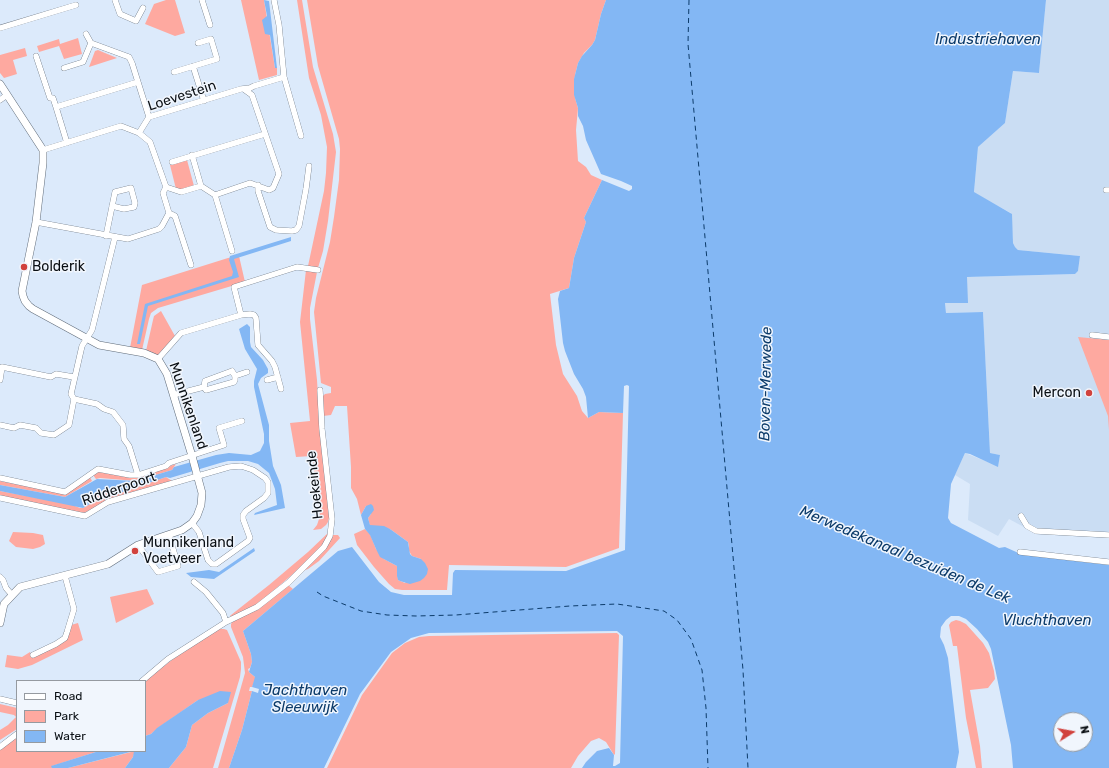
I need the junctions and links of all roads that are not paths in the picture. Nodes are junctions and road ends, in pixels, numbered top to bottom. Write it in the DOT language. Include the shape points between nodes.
graph roads {
  1 [pos="115,0"];
  2 [pos="202,0"];
  3 [pos="274,0"];
  4 [pos="76,5"];
  5 [pos="142,8"];
  6 [pos="210,25"];
  7 [pos="0,28"];
  8 [pos="86,34"];
  9 [pos="90,43"];
  10 [pos="198,43"];
  11 [pos="36,56"];
  12 [pos="193,66"];
  13 [pos="64,68"];
  14 [pos="174,72"];
  15 [pos="284,77"];
  16 [pos="138,82"];
  17 [pos="0,84"];
  18 [pos="245,90"];
  19 [pos="7,95"];
  20 [pos="0,100"];
  21 [pos="204,101"];
  22 [pos="56,107"];
  23 [pos="149,116"];
  24 [pos="139,133"];
  25 [pos="265,134"];
  26 [pos="300,136"];
  27 [pos="67,143"];
  28 [pos="43,150"];
  29 [pos="192,156"];
  30 [pos="172,162"];
  31 [pos="309,166"];
  32 [pos="201,186"];
  33 [pos="258,186"];
  34 [pos="166,187"];
  35 [pos="214,195"];
  36 [pos="112,206"];
  37 [pos="169,213"];
  38 [pos="36,222"];
  39 [pos="106,236"];
  40 [pos="115,237"];
  41 [pos="232,251"];
  42 [pos="191,265"];
  43 [pos="318,270"];
  44 [pos="241,315"];
  45 [pos="1092,335"];
  46 [pos="1109,337"];
  47 [pos="87,339"];
  48 [pos="158,359"];
  49 [pos="247,372"];
  50 [pos="235,376"];
  51 [pos="74,377"];
  52 [pos="278,378"];
  53 [pos="0,380"];
  54 [pos="267,380"];
  55 [pos="204,387"];
  56 [pos="281,389"];
  57 [pos="320,390"];
  58 [pos="174,395"];
  59 [pos="74,399"];
  60 [pos="242,421"];
  61 [pos="0,425"];
  62 [pos="193,458"];
  63 [pos="197,474"];
  64 [pos="138,475"];
  65 [pos="0,478"];
  66 [pos="0,498"];
  67 [pos="1020,516"];
  68 [pos="192,523"];
  69 [pos="169,535"];
  70 [pos="1109,535"];
  71 [pos="138,545"];
  72 [pos="1020,552"];
  73 [pos="1109,562"];
  74 [pos="66,576"];
  75 [pos="0,577"];
  76 [pos="194,582"];
  77 [pos="3,589"];
  78 [pos="12,594"];
  79 [pos="226,622"];
  80 [pos="0,623"];
  81 [pos="33,655"];
  82 [pos="143,680"];
  83 [pos="0,700"];
  84 [pos="16,703"];
  85 [pos="16,735"];
  86 [pos="0,747"];
  1 -- 5 [label="street" via="120,14 136,21"];
  2 -- 6 [label="street"];
  3 -- 15 [label="street"];
  4 -- 7 [label="street"];
  8 -- 9 [label="street"];
  9 -- 13 [label="street" via="82,62"];
  9 -- 16 [label="street" via="129,57"];
  10 -- 12 [label="street" via="211,39 217,59"];
  11 -- 22 [label="street" via="50,98 53,98"];
  12 -- 14 [label="street"];
  12 -- 21 [label="street"];
  15 -- 18 [label="street"];
  15 -- 26 [label="street"];
  16 -- 22 [label="street"];
  16 -- 23 [label="street"];
  17 -- 19 [label="street"];
  18 -- 21 [label="street, Loevestein" via="241,89"];
  18 -- 25 [label="street" via="252,95"];
  19 -- 20 [label="street"];
  19 -- 28 [label="street"];
  21 -- 23 [label="street, Loevestein"];
  22 -- 27 [label="street"];
  23 -- 24 [label="street, Loevestein"];
  24 -- 27 [label="street" via="122,126"];
  24 -- 34 [label="street" via="150,142"];
  25 -- 29 [label="street"];
  25 -- 33 [label="street" via="279,174 273,188 269,190"];
  27 -- 28 [label="street"];
  28 -- 38 [label="street, Munnikenland"];
  29 -- 30 [label="street"];
  29 -- 32 [label="street"];
  31 -- 33 [label="street" via="299,226 296,230 276,230 270,227"];
  32 -- 34 [label="street" via="181,192"];
  32 -- 35 [label="street"];
  33 -- 35 [label="street" via="250,183"];
  34 -- 37 [label="street" via="163,193"];
  35 -- 41 [label="street"];
  36 -- 36 [label="street" via="124,209 134,207 131,188 115,192"];
  36 -- 39 [label="street"];
  37 -- 40 [label="street" via="159,229 128,239"];
  37 -- 42 [label="street" via="175,216"];
  38 -- 39 [label="street"];
  38 -- 47 [label="street, Munnikenland" via="23,296 28,306"];
  39 -- 40 [label="street"];
  40 -- 47 [label="street" via="94,323"];
  43 -- 44 [label="street" via="297,267 234,287"];
  44 -- 48 [label="street" via="181,333"];
  44 -- 52 [label="street" via="254,315 256,318 256,340 272,361"];
  45 -- 46 [label="street"];
  47 -- 48 [label="street, Munnikenland" via="99,345 144,353"];
  47 -- 51 [label="street" via="82,346"];
  48 -- 58 [label="street, Munnikenland" via="167,374"];
  49 -- 50 [label="street"];
  50 -- 55 [label="street" via="234,382 206,390"];
  50 -- 55 [label="street" via="232,372 209,379 204,381"];
  51 -- 53 [label="street" via="56,374 51,378 2,367"];
  51 -- 59 [label="street"];
  52 -- 54 [label="street"];
  52 -- 56 [label="street"];
  55 -- 58 [label="street"];
  57 -- 79 [label="street, Hoekeinde" via="332,513 330,536 316,556 289,582 257,607"];
  58 -- 62 [label="street, Munnikenland"];
  59 -- 61 [label="street" via="69,425 54,436 41,433 36,428"];
  59 -- 64 [label="street" via="97,404 113,412 123,425 124,439 129,446"];
  60 -- 62 [label="street" via="219,428 224,445"];
  62 -- 63 [label="street, Munnikenland"];
  62 -- 64 [label="street" via="169,463"];
  63 -- 66 [label="street, Ridderpoort" via="108,502 85,516"];
  63 -- 68 [label="street, Munnikenland" via="202,493 201,505"];
  63 -- 68 [label="street, Ridderpoort" via="240,466 253,470 264,478 269,488 264,498 243,515 250,538 248,541 216,564 208,560 199,532"];
  64 -- 65 [label="street" via="130,476 98,469 65,492"];
  67 -- 70 [label="street" via="1027,526 1036,531"];
  68 -- 69 [label="street"];
  69 -- 71 [label="street"];
  69 -- 71 [label="street" via="178,566 158,572"];
  71 -- 74 [label="street" via="108,564"];
  72 -- 73 [label="street"];
  74 -- 78 [label="street" via="25,585"];
  74 -- 81 [label="street" via="74,609 68,632 56,644"];
  75 -- 77 [label="street" via="3,580"];
  76 -- 79 [label="street" via="223,613"];
  77 -- 78 [label="street"];
  78 -- 80 [label="street" via="4,604"];
  79 -- 82 [label="street, Hoekeinde" via="168,659"];
  83 -- 84 [label="street"];
  85 -- 86 [label="street"];
}
